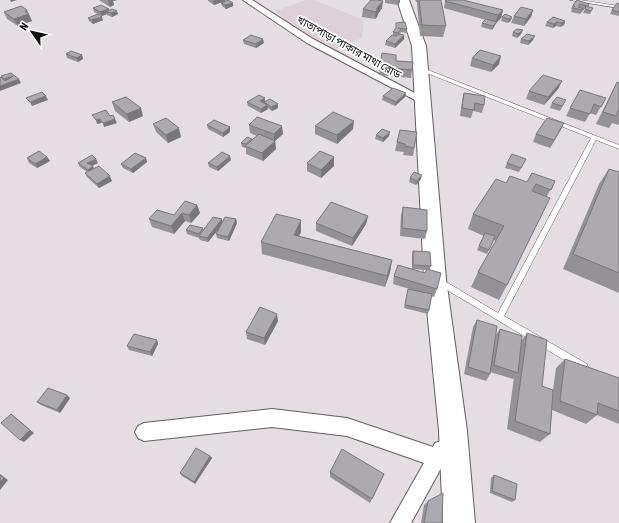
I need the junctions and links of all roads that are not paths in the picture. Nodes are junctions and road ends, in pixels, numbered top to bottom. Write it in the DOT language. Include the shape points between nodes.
graph roads {
  1 [pos="247,0"];
  2 [pos="403,0"];
  3 [pos="572,0"];
  4 [pos="619,7"];
  5 [pos="421,69"];
  6 [pos="421,99"];
  7 [pos="594,138"];
  8 [pos="619,147"];
  9 [pos="434,278"];
  10 [pos="500,317"];
  11 [pos="592,372"];
  12 [pos="453,431"];
  13 [pos="144,432"];
  14 [pos="437,458"];
  15 [pos="400,523"];
  16 [pos="459,523"];
  1 -- 6 [label="street, খাতাপাড়া পাকার মাথা রোড" via="310,41"];
  2 -- 5 [label="highway" via="419,46"];
  3 -- 4 [label="lane"];
  5 -- 6 [label="highway"];
  5 -- 7 [label="lane"];
  6 -- 9 [label="highway"];
  7 -- 8 [label="lane"];
  7 -- 10 [label="lane"];
  9 -- 10 [label="lane"];
  9 -- 12 [label="highway"];
  10 -- 11 [label="lane"];
  12 -- 14 [label="street"];
  12 -- 16 [label="highway"];
  13 -- 14 [label="street" via="272,418 347,428"];
  14 -- 15 [label="street"];
}
